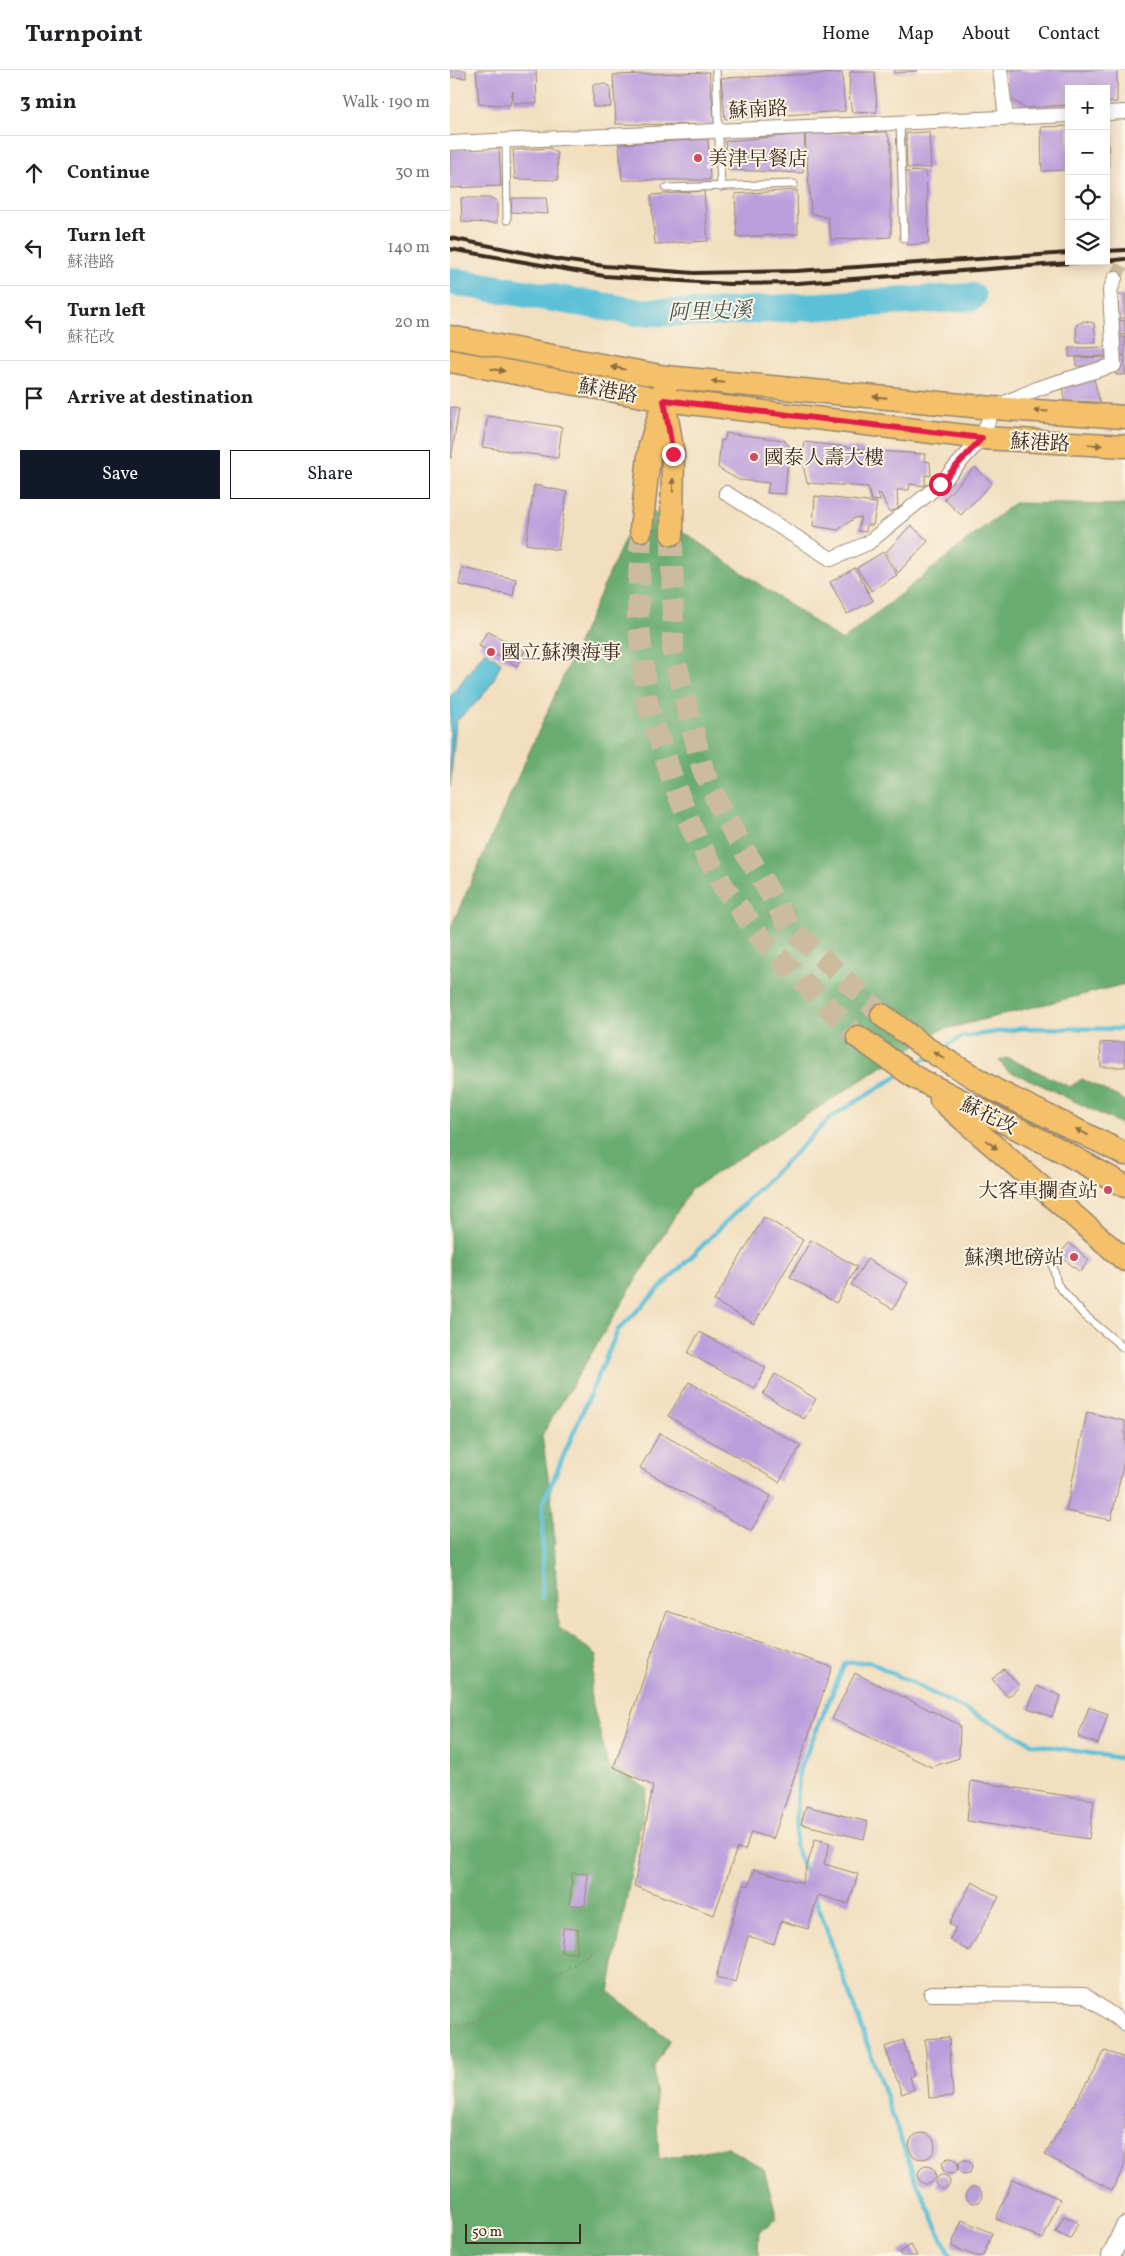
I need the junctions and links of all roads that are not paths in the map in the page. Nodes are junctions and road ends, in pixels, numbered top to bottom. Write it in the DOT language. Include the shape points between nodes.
graph roads {
  1 [pos="716,70"];
  2 [pos="1000,70"];
  3 [pos="1125,112"];
  4 [pos="1110,113"];
  5 [pos="1065,115"];
  6 [pos="1006,117"];
  7 [pos="900,122"];
  8 [pos="720,130"];
  9 [pos="506,140"];
  10 [pos="450,143"];
  11 [pos="794,184"];
  12 [pos="721,187"];
  13 [pos="666,188"];
  14 [pos="507,220"];
  15 [pos="904,238"];
  16 [pos="1115,278"];
  17 [pos="450,337"];
  18 [pos="450,361"];
  19 [pos="666,377"];
  20 [pos="664,400"];
  21 [pos="993,408"];
  22 [pos="1125,417"];
  23 [pos="982,438"];
  24 [pos="1125,446"];
  25 [pos="726,493"];
  26 [pos="640,530"];
  27 [pos="672,534"];
  28 [pos="882,1015"];
  29 [pos="858,1037"];
  30 [pos="916,1078"];
  31 [pos="1125,1154"];
  32 [pos="1125,1186"];
  33 [pos="1125,1195"];
  34 [pos="1125,1260"];
  35 [pos="1052,1261"];
  36 [pos="1125,1349"];
  37 [pos="931,1994"];
  38 [pos="1125,2024"];
  39 [pos="1125,2226"];
  40 [pos="1112,2256"];
  1 -- 8 [label="lane"];
  2 -- 6 [label="street"];
  3 -- 4 [label="street"];
  5 -- 6 [label="street, 蘇南路"];
  6 -- 7 [label="street, 蘇南路"];
  7 -- 8 [label="street, 蘇南路"];
  7 -- 15 [label="lane"];
  8 -- 9 [label="street, 蘇南路"];
  8 -- 12 [label="lane"];
  9 -- 10 [label="street, 蘇南路"];
  9 -- 14 [label="lane"];
  11 -- 12 [label="lane"];
  12 -- 13 [label="lane"];
  16 -- 21 [label="street" via="1110,291 1114,365 1039,388"];
  19 -- 17 [label="main road, 蘇港路, one-way"];
  18 -- 20 [label="main road, 蘇港路, one-way"];
  19 -- 20 [label="main road"];
  21 -- 19 [label="main road, 蘇港路, one-way"];
  20 -- 23 [label="main road, 蘇港路"];
  20 -- 26 [label="main road" via="650,446"];
  27 -- 20 [label="main road, one-way" via="673,454"];
  22 -- 21 [label="main road, 蘇港路, one-way"];
  21 -- 23 [label="street"];
  23 -- 24 [label="main road, 蘇港路, one-way"];
  23 -- 25 [label="street" via="940,484 868,543 831,559"];
  31 -- 28 [label="main road, 蘇花改, one-way" via="995,1090 926,1048"];
  29 -- 30 [label="main road, 蘇花改"];
  30 -- 32 [label="main road, 蘇花改"];
  30 -- 33 [label="main road" via="962,1108 1104,1180"];
  30 -- 34 [label="main road, one-way"];
  35 -- 36 [label="lane" via="1057,1284 1083,1314"];
  37 -- 38 [label="street" via="1084,1995"];
  39 -- 40 [label="street"];
}
